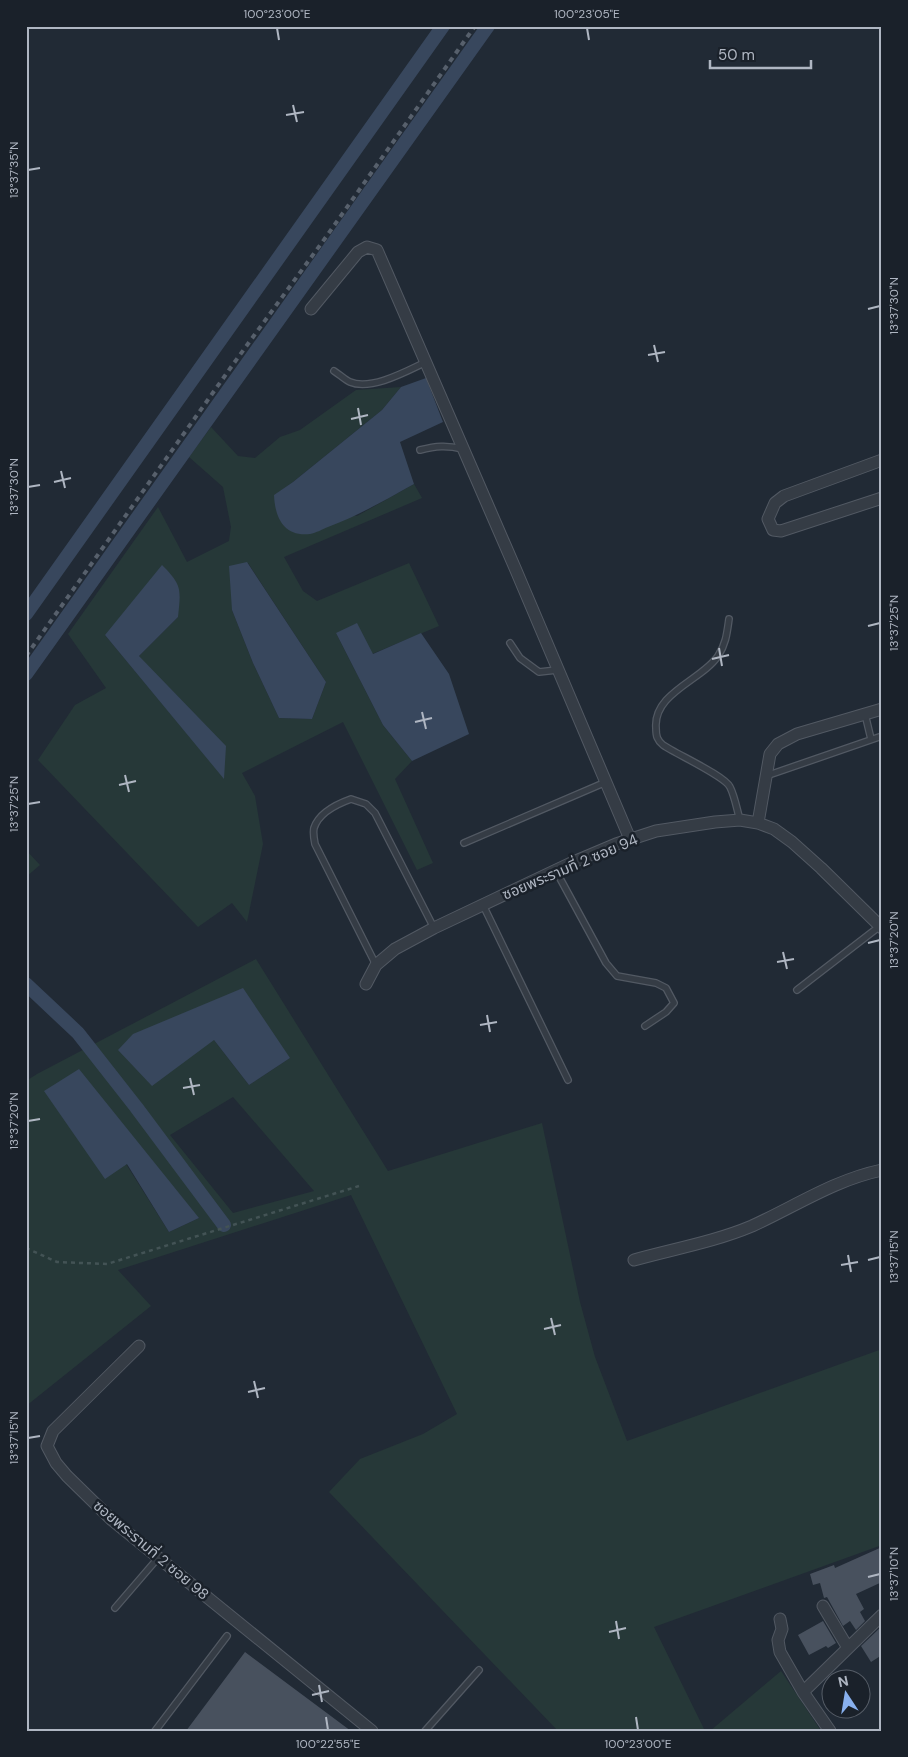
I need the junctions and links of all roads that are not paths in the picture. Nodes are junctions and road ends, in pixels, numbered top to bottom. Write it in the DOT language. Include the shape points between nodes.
graph roads {
  1 [pos="310,309"];
  2 [pos="426,362"];
  3 [pos="334,370"];
  4 [pos="462,449"];
  5 [pos="420,450"];
  6 [pos="882,460"];
  7 [pos="882,498"];
  8 [pos="729,620"];
  9 [pos="510,643"];
  10 [pos="557,670"];
  11 [pos="882,709"];
  12 [pos="865,714"];
  13 [pos="882,736"];
  14 [pos="872,739"];
  15 [pos="766,776"];
  16 [pos="606,782"];
  17 [pos="740,820"];
  18 [pos="758,822"];
  19 [pos="630,839"];
  20 [pos="464,843"];
  21 [pos="556,871"];
  22 [pos="483,905"];
  23 [pos="881,927"];
  24 [pos="434,928"];
  25 [pos="376,965"];
  26 [pos="366,984"];
  27 [pos="797,990"];
  28 [pos="645,1026"];
  29 [pos="568,1080"];
  30 [pos="882,1170"];
  31 [pos="634,1260"];
  32 [pos="139,1346"];
  33 [pos="158,1558"];
  34 [pos="824,1606"];
  35 [pos="115,1608"];
  36 [pos="882,1616"];
  37 [pos="780,1619"];
  38 [pos="228,1636"];
  39 [pos="848,1648"];
  40 [pos="480,1670"];
  41 [pos="803,1692"];
  42 [pos="155,1731"];
  43 [pos="372,1731"];
  44 [pos="426,1731"];
  45 [pos="830,1731"];
  1 -- 2 [label="street" via="358,252 367,247 377,250"];
  2 -- 3 [label="lane" via="388,380 370,384 351,383"];
  2 -- 4 [label="street"];
  4 -- 5 [label="lane" via="449,445"];
  4 -- 10 [label="street"];
  6 -- 7 [label="street" via="784,496 775,503 768,519 773,530 781,531"];
  8 -- 17 [label="lane" via="725,642 717,657 685,682 661,707 655,721 656,738 661,744 722,778 730,786"];
  9 -- 10 [label="lane" via="520,658 539,672"];
  10 -- 16 [label="street"];
  11 -- 12 [label="street"];
  12 -- 14 [label="lane"];
  12 -- 15 [label="street" via="797,734 778,744 770,754"];
  13 -- 14 [label="lane"];
  14 -- 15 [label="lane"];
  15 -- 18 [label="street"];
  16 -- 19 [label="street"];
  16 -- 20 [label="lane"];
  17 -- 18 [label="street, ซอยพระรามที่ 2 ซอย 94"];
  17 -- 19 [label="street, ซอยพระรามที่ 2 ซอย 94" via="656,831"];
  18 -- 23 [label="street, ซอยพระรามที่ 2 ซอย 94" via="792,842"];
  19 -- 21 [label="street, ซอยพระรามที่ 2 ซอย 94"];
  21 -- 22 [label="street, ซอยพระรามที่ 2 ซอย 94"];
  21 -- 28 [label="lane" via="606,963 617,976 656,983 666,988 671,996 674,1003"];
  22 -- 24 [label="street, ซอยพระรามที่ 2 ซอย 94"];
  22 -- 29 [label="lane"];
  23 -- 27 [label="lane"];
  24 -- 25 [label="street, ซอยพระรามที่ 2 ซอย 94" via="395,949"];
  24 -- 25 [label="lane" via="375,814 366,804 351,798 337,804 322,815 314,828 315,844"];
  25 -- 26 [label="street, ซอยพระรามที่ 2 ซอย 94"];
  30 -- 31 [label="street" via="837,1183 751,1226"];
  32 -- 33 [label="street, ซอยพระรามที่ 2 ซอย 98" via="53,1431 48,1446 66,1476"];
  33 -- 35 [label="lane"];
  33 -- 43 [label="street, ซอยพระรามที่ 2 ซอย 98"];
  34 -- 39 [label="street"];
  36 -- 39 [label="street"];
  37 -- 41 [label="street" via="780,1652"];
  38 -- 42 [label="lane"];
  39 -- 41 [label="street"];
  40 -- 44 [label="lane"];
  41 -- 45 [label="street"];
}
